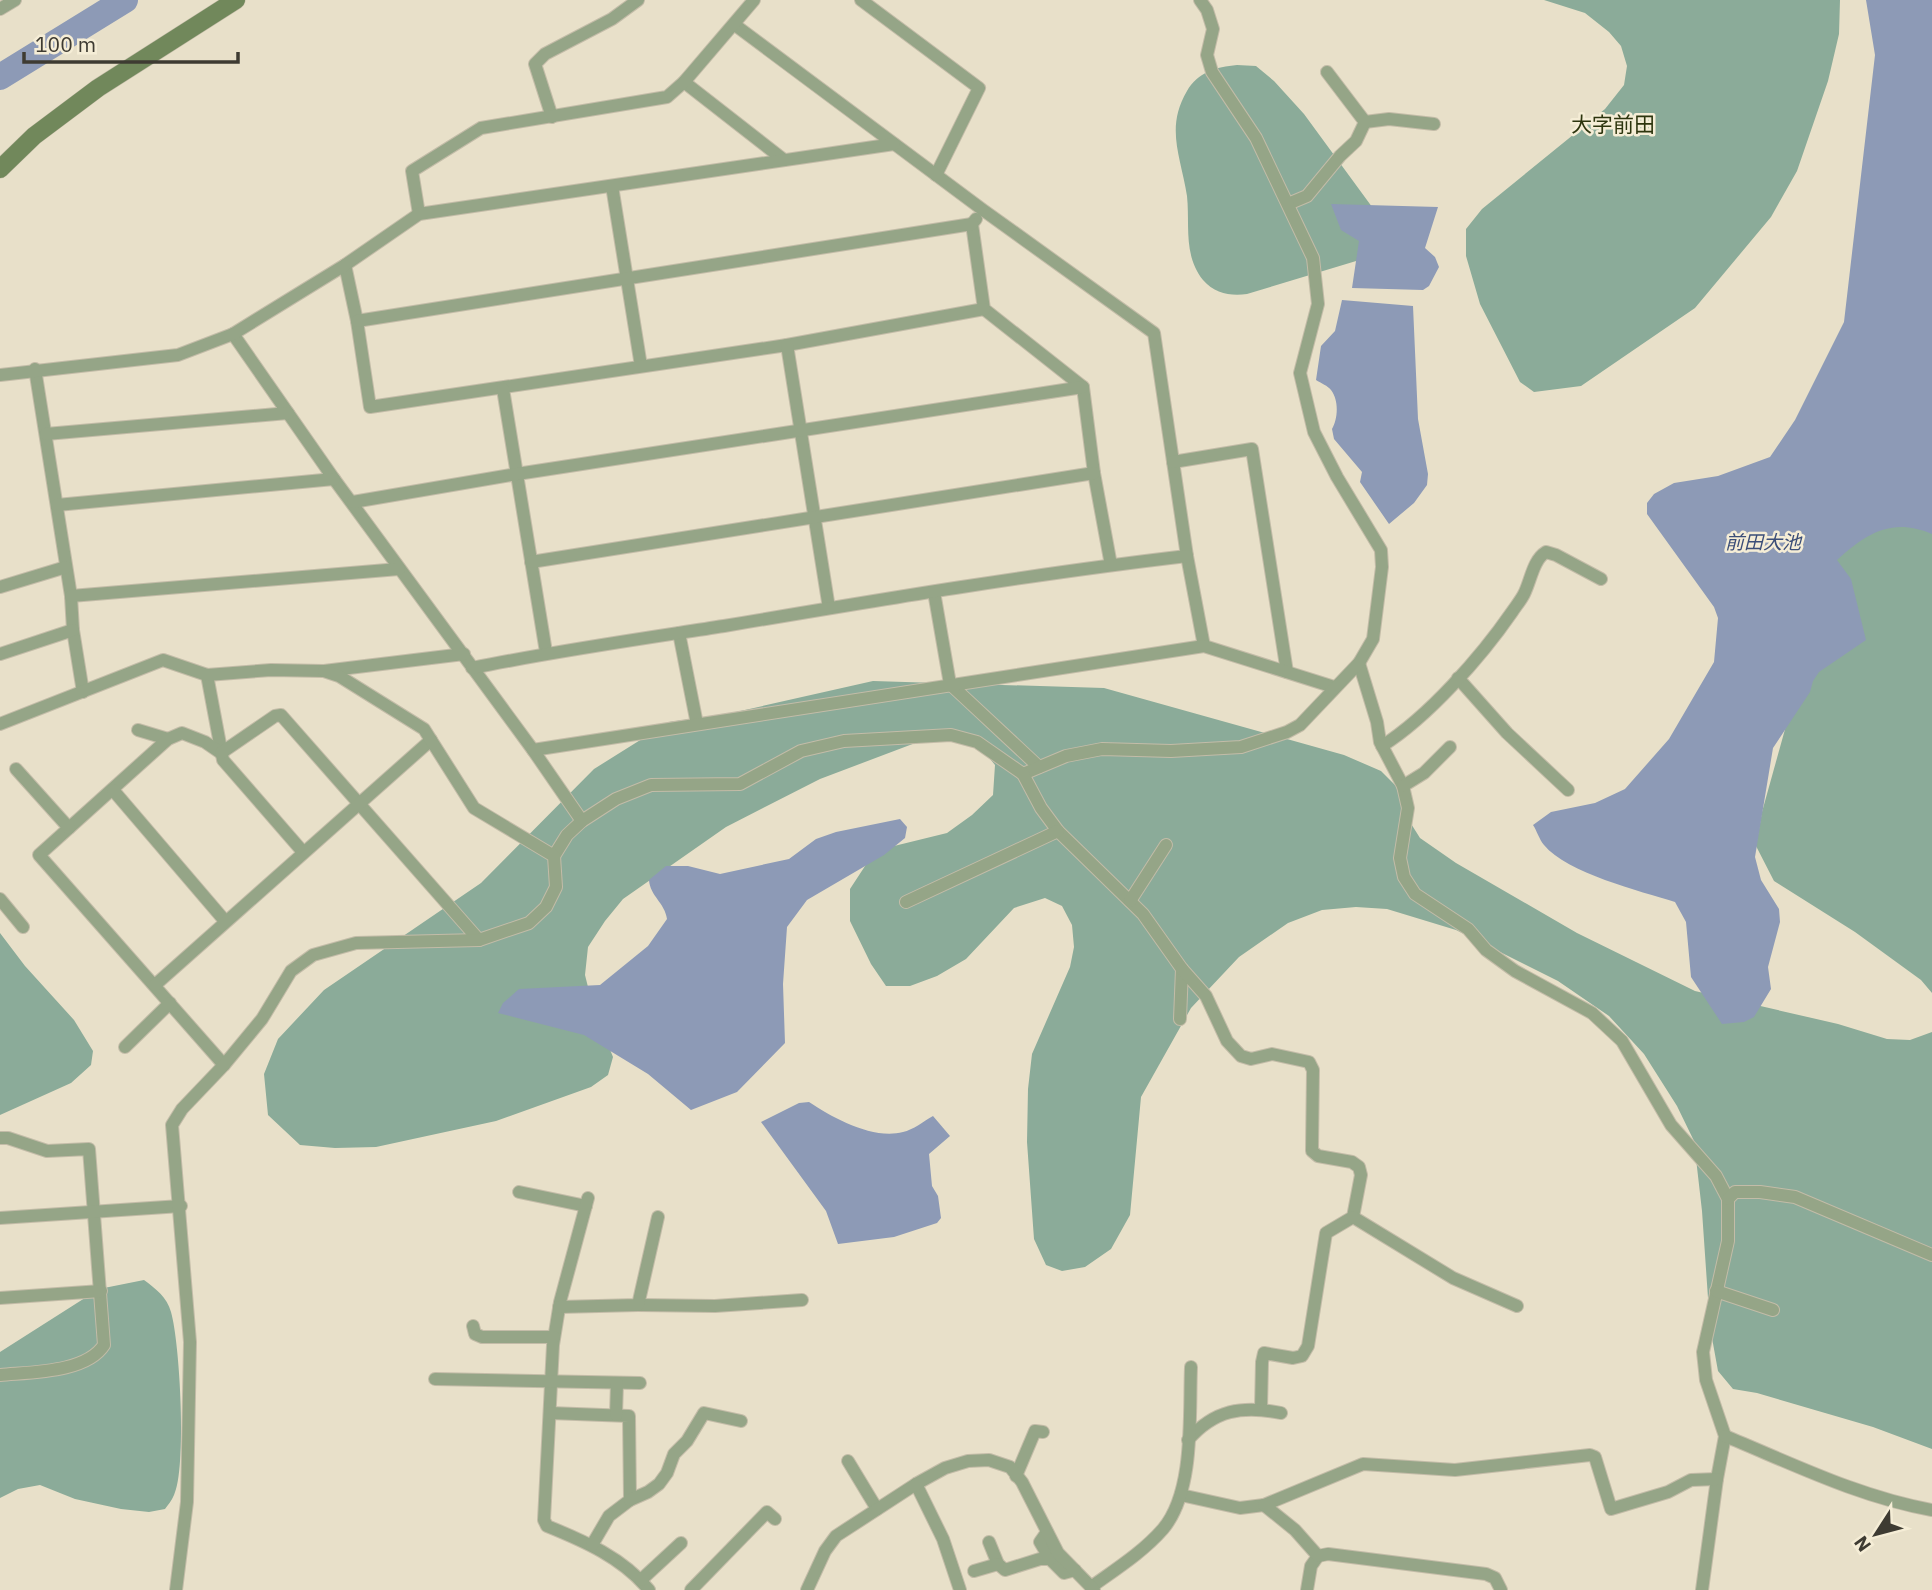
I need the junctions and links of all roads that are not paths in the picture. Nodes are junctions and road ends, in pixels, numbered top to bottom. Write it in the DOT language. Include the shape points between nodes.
graph roads {
  1 [pos="15,0"];
  2 [pos="236,0"];
  3 [pos="638,0"];
  4 [pos="754,0"];
  5 [pos="861,0"];
  6 [pos="1200,0"];
  7 [pos="879,5"];
  8 [pos="0,9"];
  9 [pos="735,25"];
  10 [pos="1327,72"];
  11 [pos="684,82"];
  12 [pos="552,117"];
  13 [pos="1364,122"];
  14 [pos="1434,124"];
  15 [pos="894,144"];
  16 [pos="784,160"];
  17 [pos="0,169"];
  18 [pos="936,175"];
  19 [pos="612,186"];
  20 [pos="1288,204"];
  21 [pos="983,210"];
  22 [pos="419,214"];
  23 [pos="972,224"];
  24 [pos="345,265"];
  25 [pos="626,278"];
  26 [pos="984,309"];
  27 [pos="357,321"];
  28 [pos="233,334"];
  29 [pos="787,345"];
  30 [pos="641,366"];
  31 [pos="35,369"];
  32 [pos="0,374"];
  33 [pos="1083,387"];
  34 [pos="503,389"];
  35 [pos="288,413"];
  36 [pos="801,430"];
  37 [pos="46,434"];
  38 [pos="1173,462"];
  39 [pos="517,474"];
  40 [pos="1094,474"];
  41 [pos="334,479"];
  42 [pos="353,502"];
  43 [pos="57,505"];
  44 [pos="815,518"];
  45 [pos="1187,556"];
  46 [pos="531,562"];
  47 [pos="1111,565"];
  48 [pos="66,567"];
  49 [pos="399,569"];
  50 [pos="1601,579"];
  51 [pos="0,587"];
  52 [pos="934,592"];
  53 [pos="71,596"];
  54 [pos="828,608"];
  55 [pos="73,630"];
  56 [pos="679,633"];
  57 [pos="1204,646"];
  58 [pos="546,652"];
  59 [pos="0,654"];
  60 [pos="464,654"];
  61 [pos="1359,663"];
  62 [pos="472,667"];
  63 [pos="324,671"];
  64 [pos="1287,672"];
  65 [pos="207,675"];
  66 [pos="1458,678"];
  67 [pos="950,684"];
  68 [pos="1334,687"];
  69 [pos="83,692"];
  70 [pos="0,724"];
  71 [pos="697,724"];
  72 [pos="138,730"];
  73 [pos="167,738"];
  74 [pos="431,740"];
  75 [pos="1382,746"];
  76 [pos="1450,747"];
  77 [pos="533,750"];
  78 [pos="221,753"];
  79 [pos="1039,767"];
  80 [pos="16,769"];
  81 [pos="1023,774"];
  82 [pos="1403,786"];
  83 [pos="113,790"];
  84 [pos="1568,790"];
  85 [pos="360,804"];
  86 [pos="582,821"];
  87 [pos="69,828"];
  88 [pos="1058,831"];
  89 [pos="1166,845"];
  90 [pos="303,852"];
  91 [pos="554,856"];
  92 [pos="0,899"];
  93 [pos="1130,901"];
  94 [pos="906,902"];
  95 [pos="225,921"];
  96 [pos="23,927"];
  97 [pos="480,940"];
  98 [pos="1182,969"];
  99 [pos="155,985"];
  100 [pos="170,1003"];
  101 [pos="1180,1019"];
  102 [pos="125,1046"];
  103 [pos="224,1065"];
  104 [pos="0,1138"];
  105 [pos="519,1192"];
  106 [pos="1728,1199"];
  107 [pos="180,1206"];
  108 [pos="94,1211"];
  109 [pos="659,1217"];
  110 [pos="1353,1217"];
  111 [pos="0,1218"];
  112 [pos="1932,1255"];
  113 [pos="101,1291"];
  114 [pos="1716,1292"];
  115 [pos="0,1298"];
  116 [pos="802,1300"];
  117 [pos="638,1305"];
  118 [pos="1517,1306"];
  119 [pos="559,1307"];
  120 [pos="1773,1310"];
  121 [pos="473,1326"];
  122 [pos="554,1337"];
  123 [pos="1191,1367"];
  124 [pos="0,1375"];
  125 [pos="435,1379"];
  126 [pos="551,1381"];
  127 [pos="617,1383"];
  128 [pos="640,1383"];
  129 [pos="1261,1409"];
  130 [pos="550,1413"];
  131 [pos="1281,1413"];
  132 [pos="616,1415"];
  133 [pos="741,1420"];
  134 [pos="1043,1432"];
  135 [pos="1725,1436"];
  136 [pos="1188,1440"];
  137 [pos="848,1461"];
  138 [pos="1016,1476"];
  139 [pos="1717,1479"];
  140 [pos="916,1484"];
  141 [pos="1181,1495"];
  142 [pos="630,1500"];
  143 [pos="1264,1505"];
  144 [pos="877,1509"];
  145 [pos="1932,1510"];
  146 [pos="767,1511"];
  147 [pos="1047,1532"];
  148 [pos="989,1542"];
  149 [pos="681,1543"];
  150 [pos="592,1545"];
  151 [pos="1318,1556"];
  152 [pos="1050,1559"];
  153 [pos="998,1564"];
  154 [pos="1075,1570"];
  155 [pos="974,1572"];
  156 [pos="645,1585"];
  157 [pos="1093,1588"];
  158 [pos="176,1590"];
  159 [pos="691,1590"];
  160 [pos="807,1590"];
  161 [pos="960,1590"];
  162 [pos="1307,1590"];
  163 [pos="1501,1590"];
  164 [pos="1702,1590"];
  1 -- 8 [label="street"];
  2 -- 17 [label="street" via="97,88 34,136"];
  3 -- 12 [label="street" via="535,64"];
  4 -- 9 [label="street"];
  5 -- 7 [label="street"];
  6 -- 20 [label="street" via="1213,29 1207,55 1212,72 1256,138"];
  7 -- 18 [label="street" via="979,88"];
  9 -- 11 [label="street"];
  9 -- 15 [label="street"];
  10 -- 13 [label="street"];
  11 -- 12 [label="street" via="667,97"];
  11 -- 16 [label="street"];
  12 -- 22 [label="street" via="481,128 412,171"];
  13 -- 14 [label="street" via="1389,118"];
  13 -- 20 [label="street" via="1356,141 1307,196"];
  15 -- 16 [label="street"];
  15 -- 18 [label="street"];
  16 -- 19 [label="street"];
  18 -- 21 [label="street"];
  19 -- 22 [label="street"];
  19 -- 25 [label="street"];
  20 -- 61 [label="street" via="1313,258 1318,304 1300,373 1303,393 1314,432 1381,550 1373,639"];
  21 -- 23 [label="street"];
  21 -- 38 [label="street" via="1154,333"];
  22 -- 24 [label="street"];
  23 -- 25 [label="street"];
  23 -- 26 [label="street"];
  24 -- 27 [label="street"];
  24 -- 28 [label="street"];
  25 -- 27 [label="street"];
  25 -- 30 [label="street"];
  26 -- 29 [label="street"];
  26 -- 33 [label="street"];
  27 -- 34 [label="street" via="370,407"];
  28 -- 31 [label="street" via="178,355"];
  28 -- 35 [label="street"];
  29 -- 30 [label="street"];
  29 -- 36 [label="street"];
  30 -- 34 [label="street"];
  31 -- 32 [label="street"];
  31 -- 37 [label="street"];
  33 -- 36 [label="street"];
  33 -- 40 [label="street"];
  34 -- 39 [label="street"];
  35 -- 37 [label="street"];
  35 -- 41 [label="street"];
  36 -- 39 [label="street"];
  36 -- 44 [label="street"];
  37 -- 43 [label="street"];
  38 -- 45 [label="street"];
  38 -- 64 [label="street" via="1252,449"];
  39 -- 42 [label="street"];
  39 -- 46 [label="street"];
  40 -- 44 [label="street"];
  40 -- 47 [label="street"];
  41 -- 42 [label="street"];
  41 -- 43 [label="street"];
  42 -- 49 [label="street"];
  43 -- 48 [label="street"];
  44 -- 46 [label="street"];
  44 -- 54 [label="street"];
  45 -- 47 [label="street"];
  45 -- 57 [label="street"];
  46 -- 58 [label="street"];
  47 -- 52 [label="street"];
  48 -- 51 [label="street"];
  48 -- 53 [label="street"];
  49 -- 53 [label="street"];
  49 -- 60 [label="street"];
  50 -- 66 [label="street" via="1556,555 1546,552 1539,556 1524,594"];
  52 -- 54 [label="street"];
  52 -- 67 [label="street"];
  53 -- 55 [label="street"];
  54 -- 56 [label="street"];
  55 -- 59 [label="street"];
  55 -- 69 [label="street"];
  56 -- 58 [label="street"];
  56 -- 71 [label="street"];
  57 -- 64 [label="street"];
  57 -- 67 [label="street"];
  58 -- 62 [label="street"];
  60 -- 62 [label="street"];
  60 -- 63 [label="street"];
  61 -- 68 [label="street"];
  61 -- 75 [label="street"];
  62 -- 77 [label="street"];
  63 -- 65 [label="street"];
  63 -- 74 [label="street" via="424,729"];
  64 -- 68 [label="street"];
  65 -- 69 [label="street" via="163,660"];
  65 -- 78 [label="street"];
  66 -- 75 [label="street" via="1400,735"];
  66 -- 84 [label="street" via="1507,733"];
  67 -- 71 [label="street"];
  67 -- 79 [label="street"];
  68 -- 79 [label="street" via="1300,725 1241,747 1102,749"];
  69 -- 70 [label="street"];
  71 -- 77 [label="street"];
  72 -- 73 [label="street"];
  73 -- 78 [label="street" via="182,733"];
  73 -- 83 [label="street"];
  74 -- 85 [label="street"];
  74 -- 91 [label="street" via="474,808"];
  75 -- 82 [label="street"];
  76 -- 82 [label="street"];
  77 -- 86 [label="street"];
  78 -- 85 [label="street" via="281,716"];
  78 -- 90 [label="street"];
  79 -- 81 [label="street"];
  80 -- 87 [label="street"];
  81 -- 86 [label="street" via="977,742 951,735 844,741 801,751 740,783 651,785 616,799"];
  81 -- 88 [label="street"];
  82 -- 106 [label="street" via="1408,808 1400,858 1404,877 1415,894 1468,929 1486,950 1515,971 1592,1013 1622,1041 1671,1125 1716,1176"];
  83 -- 87 [label="street"];
  83 -- 95 [label="street"];
  85 -- 90 [label="street"];
  85 -- 97 [label="street"];
  86 -- 91 [label="street"];
  87 -- 99 [label="street" via="40,855"];
  88 -- 93 [label="street"];
  88 -- 94 [label="street"];
  89 -- 93 [label="street"];
  90 -- 95 [label="street"];
  91 -- 97 [label="street" via="556,887 546,907 529,923"];
  92 -- 96 [label="street"];
  93 -- 98 [label="street"];
  95 -- 99 [label="street"];
  97 -- 103 [label="street" via="356,943 313,955 291,971 262,1019"];
  98 -- 101 [label="street"];
  98 -- 110 [label="street" via="1206,996 1227,1041 1241,1056 1251,1059 1272,1054 1309,1062 1313,1070 1312,1151 1359,1167"];
  99 -- 100 [label="street"];
  100 -- 102 [label="street"];
  100 -- 103 [label="street"];
  103 -- 107 [label="street" via="172,1125"];
  104 -- 108 [label="street" via="47,1151 89,1149"];
  105 -- 119 [label="street" via="587,1202"];
  106 -- 112 [label="street" via="1735,1192 1795,1197"];
  106 -- 114 [label="street" via="1728,1241"];
  107 -- 108 [label="street"];
  107 -- 158 [label="street" via="190,1342 187,1502"];
  108 -- 111 [label="street"];
  108 -- 113 [label="street"];
  109 -- 117 [label="street"];
  110 -- 118 [label="street" via="1453,1278"];
  110 -- 129 [label="street" via="1326,1233 1303,1356 1264,1353"];
  113 -- 115 [label="street"];
  113 -- 124 [label="street" via="104,1345 99,1352 60,1370"];
  114 -- 120 [label="street"];
  114 -- 135 [label="street" via="1703,1352 1706,1380"];
  116 -- 117 [label="street"];
  117 -- 119 [label="street"];
  119 -- 122 [label="street"];
  121 -- 122 [label="street" via="475,1334 482,1337"];
  122 -- 126 [label="street"];
  123 -- 136 [label="street"];
  125 -- 126 [label="street"];
  126 -- 127 [label="street"];
  126 -- 130 [label="street"];
  127 -- 128 [label="street"];
  127 -- 132 [label="street"];
  129 -- 131 [label="street"];
  129 -- 136 [label="street" via="1216,1415"];
  130 -- 132 [label="street"];
  130 -- 150 [label="street" via="544,1520 547,1526"];
  132 -- 142 [label="street" via="629,1416"];
  133 -- 142 [label="street" via="704,1413 659,1484"];
  134 -- 138 [label="street" via="1035,1431"];
  135 -- 139 [label="street"];
  135 -- 145 [label="street" via="1848,1488"];
  136 -- 141 [label="street"];
  137 -- 144 [label="street"];
  138 -- 140 [label="street" via="1010,1467 989,1460 968,1461"];
  138 -- 147 [label="street"];
  139 -- 143 [label="street" via="1691,1480 1611,1509 1598,1464 1590,1455 1455,1470 1363,1464"];
  139 -- 164 [label="street"];
  140 -- 144 [label="street"];
  140 -- 161 [label="street" via="943,1539"];
  141 -- 143 [label="street" via="1240,1508"];
  141 -- 157 [label="street" via="1165,1527"];
  142 -- 150 [label="street" via="609,1516"];
  143 -- 151 [label="street"];
  144 -- 160 [label="street" via="836,1536"];
  146 -- 159 [label="street"];
  147 -- 152 [label="street" via="1040,1542"];
  147 -- 154 [label="street" via="1058,1553"];
  148 -- 153 [label="street"];
  149 -- 156 [label="street"];
  150 -- 156 [label="street"];
  151 -- 162 [label="street" via="1311,1566"];
  151 -- 163 [label="street" via="1486,1574"];
  152 -- 153 [label="street" via="1005,1570"];
  152 -- 154 [label="street" via="1064,1573"];
  153 -- 155 [label="street"];
  154 -- 157 [label="street"];
}
